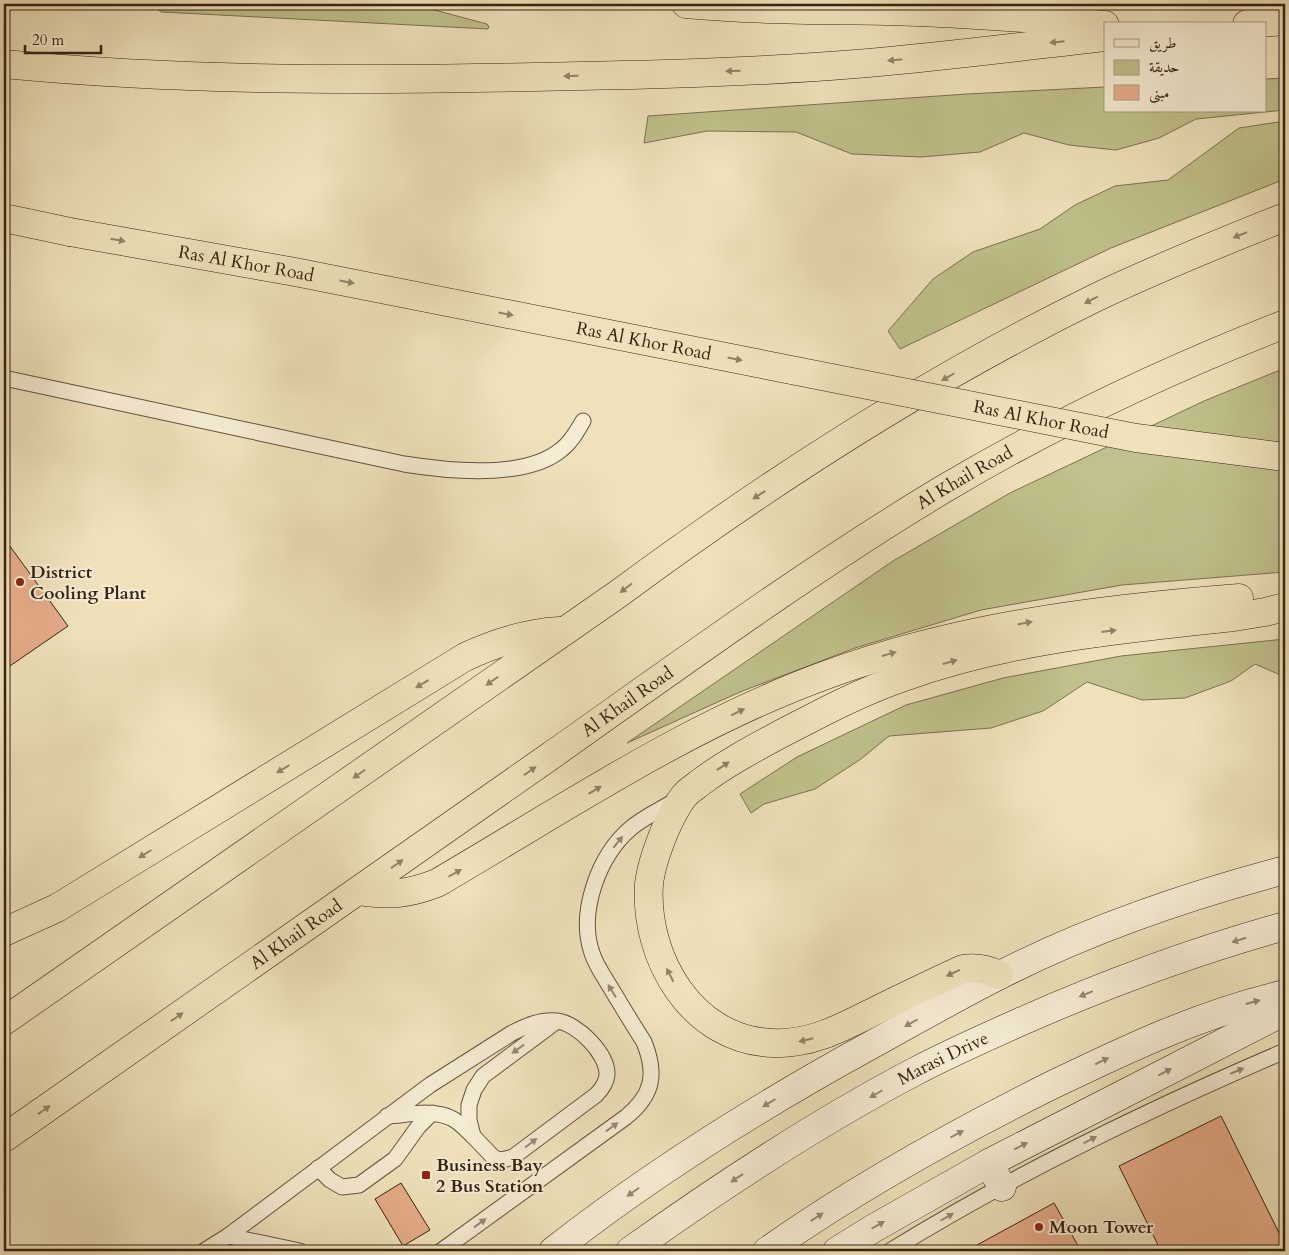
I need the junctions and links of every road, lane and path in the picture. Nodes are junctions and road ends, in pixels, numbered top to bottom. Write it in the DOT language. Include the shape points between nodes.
graph roads {
  1 [pos="686,4"];
  2 [pos="1285,21"];
  3 [pos="1266,22"];
  4 [pos="1104,25"];
  5 [pos="1104,37"];
  6 [pos="4,64"];
  7 [pos="1285,217"];
  8 [pos="4,218"];
  9 [pos="4,226"];
  10 [pos="70,232"];
  11 [pos="1285,324"];
  12 [pos="4,378"];
  13 [pos="583,421"];
  14 [pos="1285,457"];
  15 [pos="1285,595"];
  16 [pos="1285,606"];
  17 [pos="563,631"];
  18 [pos="684,795"];
  19 [pos="1285,870"];
  20 [pos="359,891"];
  21 [pos="1285,926"];
  22 [pos="4,932"];
  23 [pos="1000,975"];
  24 [pos="1285,994"];
  25 [pos="1285,1011"];
  26 [pos="4,1021"];
  27 [pos="557,1021"];
  28 [pos="1285,1051"];
  29 [pos="432,1113"];
  30 [pos="387,1116"];
  31 [pos="473,1136"];
  32 [pos="4,1138"];
  33 [pos="989,1163"];
  34 [pos="318,1168"];
  35 [pos="1002,1187"];
  36 [pos="228,1236"];
  37 [pos="772,1248"];
  38 [pos="204,1251"];
  39 [pos="300,1251"];
  40 [pos="441,1251"];
  41 [pos="554,1251"];
  42 [pos="630,1251"];
  43 [pos="837,1251"];
  44 [pos="890,1251"];
  1 -- 4 [label="highway" via="954,14"];
  2 -- 3 [label="highway"];
  5 -- 6 [label="highway, one-way" via="858,64 529,77 376,80 218,77"];
  7 -- 17 [label="highway, one-way" via="1098,297 946,378 738,509"];
  8 -- 10 [label="highway, Ras Al Khor Road"];
  9 -- 10 [label="highway"];
  10 -- 14 [label="highway, Ras Al Khor Road, one-way, bridge" via="315,276 1136,438"];
  20 -- 11 [label="highway, Al Khail Road, one-way" via="741,622 942,490 1037,436 1135,387"];
  12 -- 13 [label="lane" via="431,468 486,470 532,465 562,449"];
  20 -- 15 [label="highway, one-way" via="398,894 437,883 708,726 810,681 889,654 977,632 1092,612"];
  18 -- 16 [label="highway, one-way" via="740,755 823,712 905,676 994,650 1037,642 1234,617"];
  17 -- 22 [label="highway, one-way" via="522,636 465,657 57,908"];
  17 -- 26 [label="highway, one-way"];
  23 -- 18 [label="highway, one-way" via="976,967 963,969 833,1032 802,1042 770,1043 738,1036 712,1023 689,1004 670,977 657,946 650,915 649,882 657,849"];
  40 -- 18 [label="lane, one-way" via="637,1108 646,1096 651,1082 649,1054 600,972 587,934 586,914 598,875 618,841 631,828"];
  19 -- 23 [label="street" via="1150,911 1099,930"];
  32 -- 20 [label="highway, Al Khail Road, one-way"];
  21 -- 42 [label="street, Marasi Drive, one-way" via="1116,982 992,1034 914,1072 752,1168"];
  23 -- 41 [label="street, one-way" via="818,1073 756,1111 634,1191"];
  37 -- 24 [label="street, one-way" via="833,1207 951,1137 1072,1076 1135,1045 1188,1024 1250,1002"];
  33 -- 25 [label="street, one-way"];
  27 -- 30 [label="lane" via="535,1023 512,1033"];
  27 -- 31 [label="lane, one-way" via="482,1076 469,1105"];
  31 -- 27 [label="lane, one-way" via="493,1157 499,1160 512,1157 601,1090 607,1075 603,1060 580,1032"];
  35 -- 28 [label="lane, one-way" via="1124,1123"];
  29 -- 30 [label="lane"];
  29 -- 31 [label="lane" via="453,1119"];
  29 -- 34 [label="lane" via="395,1159 359,1185 342,1186"];
  30 -- 34 [label="lane"];
  33 -- 35 [label="street"];
  43 -- 33 [label="street, one-way"];
  34 -- 36 [label="lane"];
  44 -- 35 [label="lane, one-way"];
  36 -- 38 [label="lane"];
  36 -- 39 [label="lane"];
}
